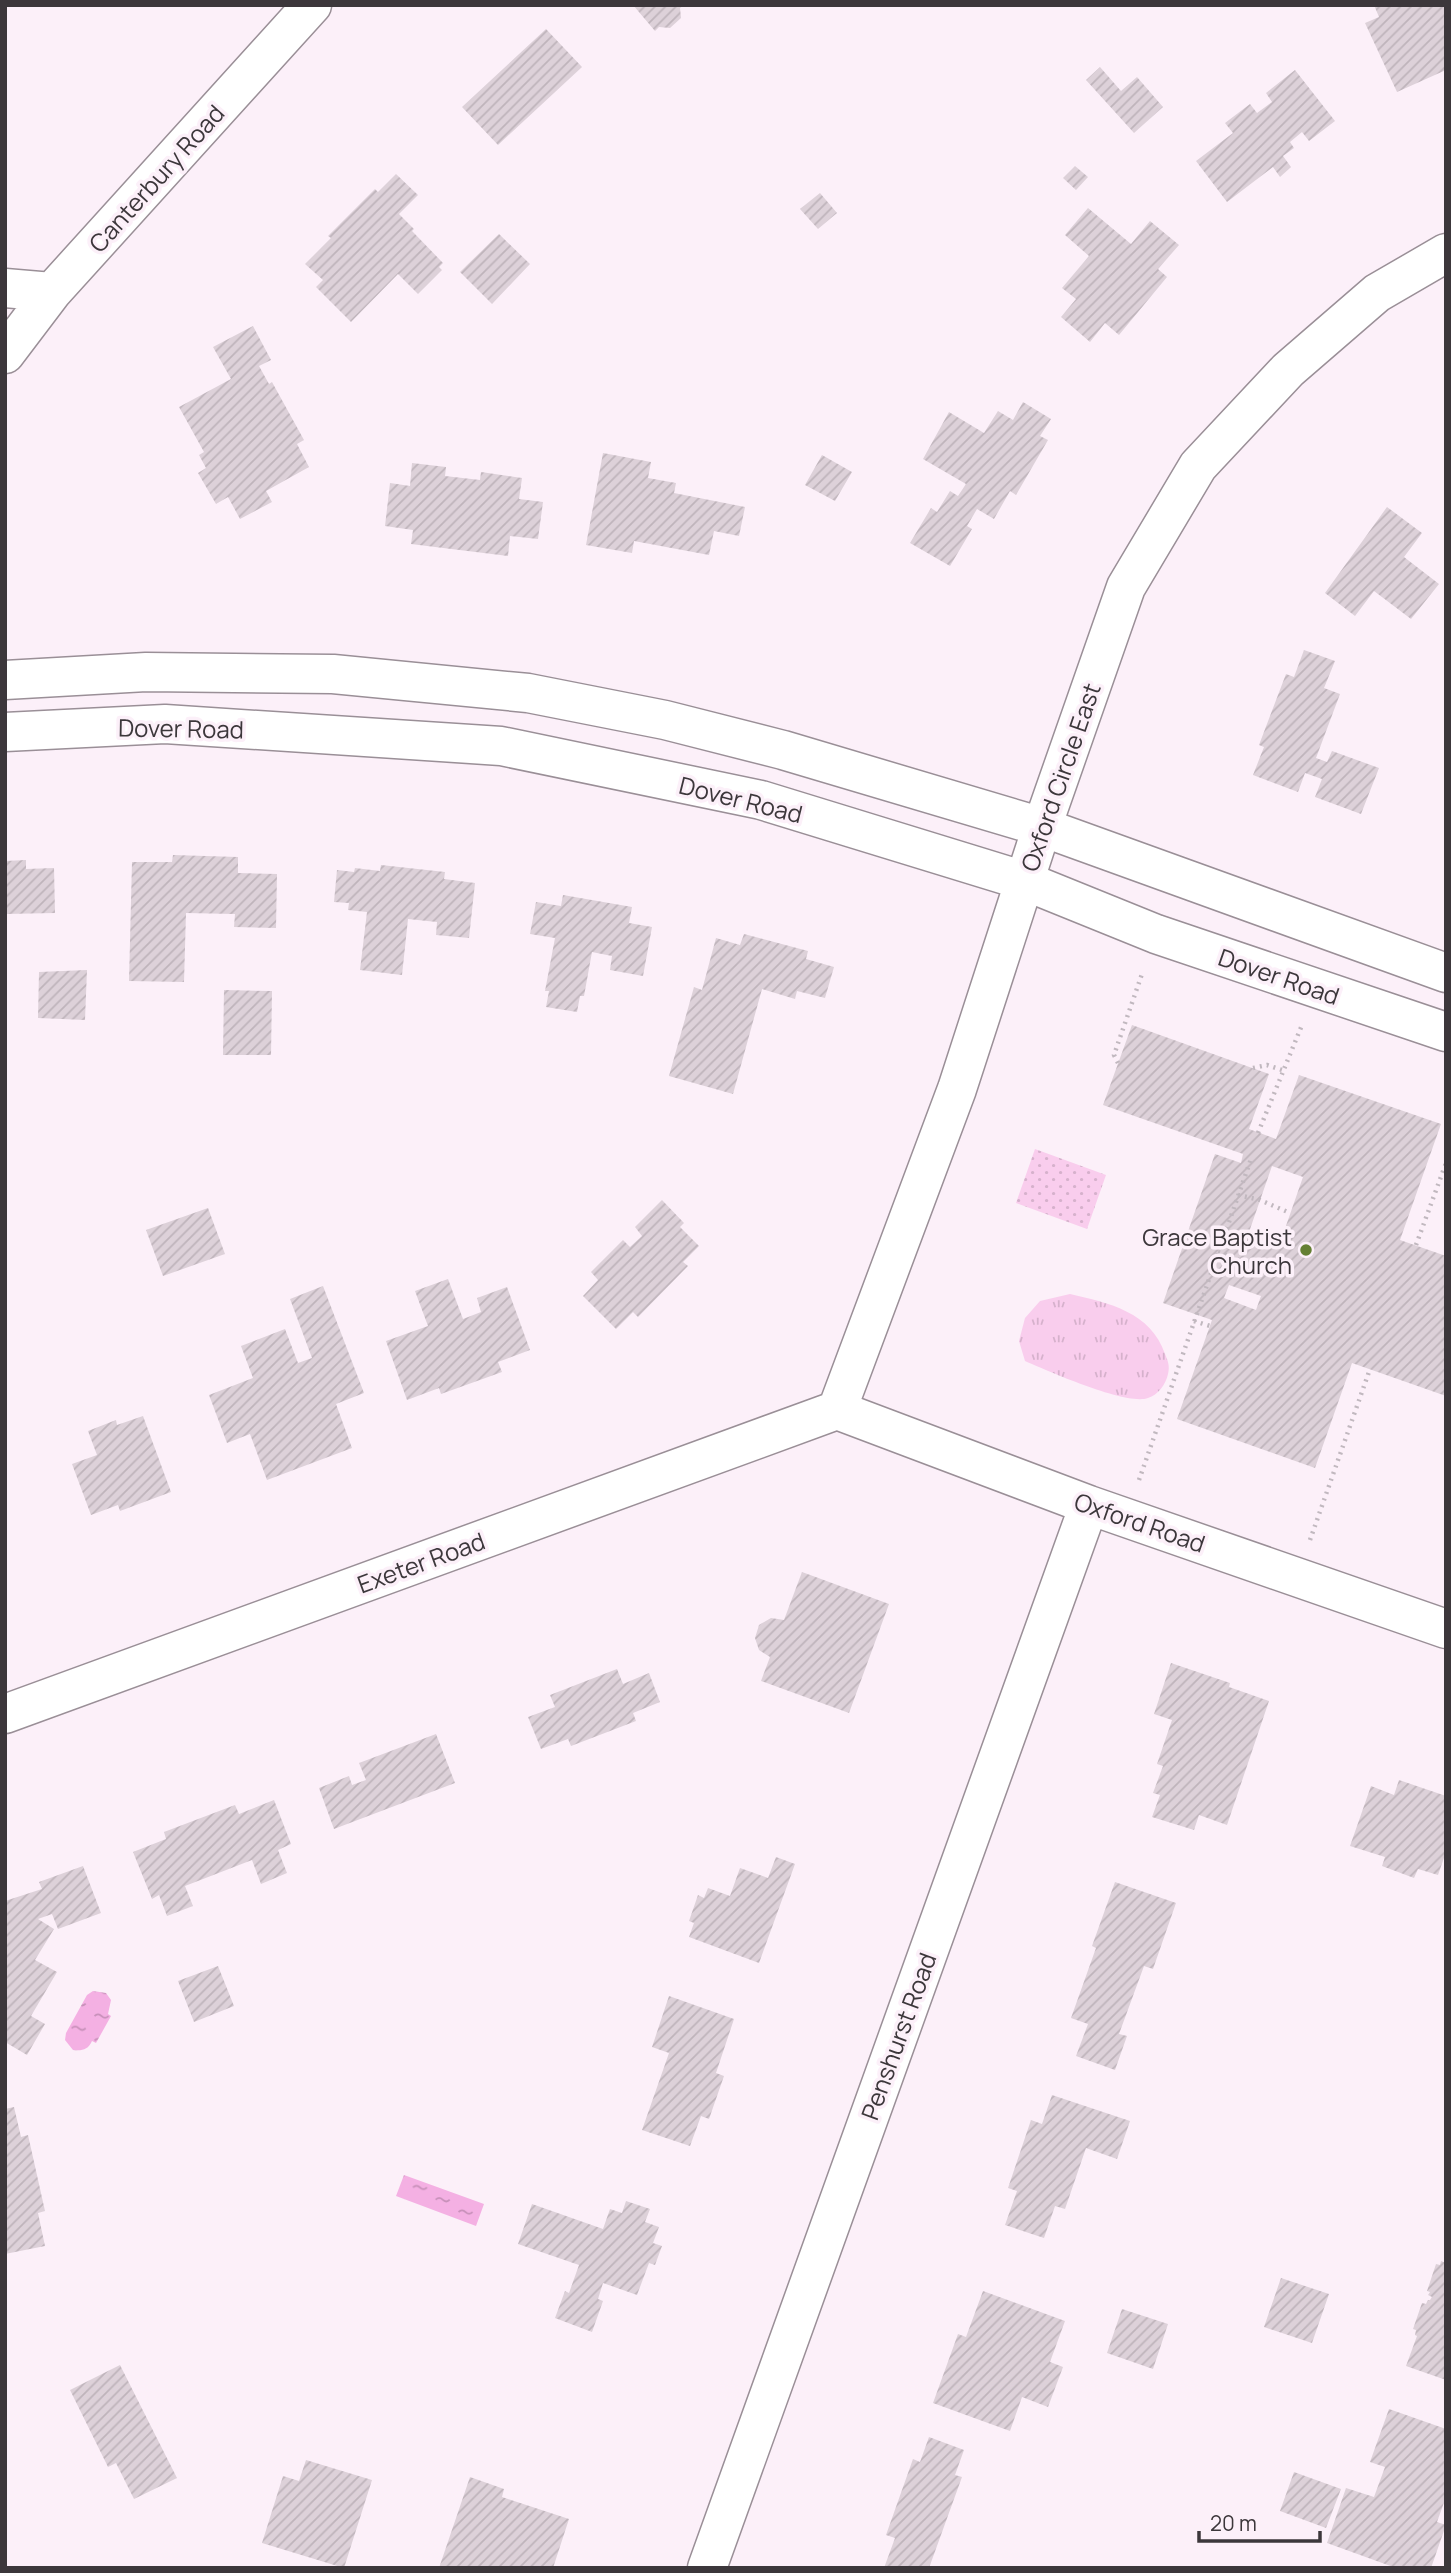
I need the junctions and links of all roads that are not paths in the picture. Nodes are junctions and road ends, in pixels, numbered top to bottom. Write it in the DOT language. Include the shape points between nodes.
graph roads {
  1 [pos="312,5"];
  2 [pos="1446,253"];
  3 [pos="5,288"];
  4 [pos="52,292"];
  5 [pos="5,355"];
  6 [pos="5,680"];
  7 [pos="5,732"];
  8 [pos="1042,827"];
  9 [pos="1025,881"];
  10 [pos="1446,973"];
  11 [pos="1446,1032"];
  12 [pos="837,1410"];
  13 [pos="1089,1504"];
  14 [pos="1446,1629"];
  15 [pos="5,1714"];
  16 [pos="707,2568"];
  1 -- 4 [label="street, Canterbury Road"];
  2 -- 8 [label="street, Oxford Circle East" via="1377,293 1288,370 1198,466 1126,587"];
  3 -- 4 [label="street"];
  4 -- 5 [label="street, Canterbury Road"];
  6 -- 8 [label="street" via="146,671 333,674 528,694 665,720 783,750"];
  7 -- 9 [label="street, Dover Road" via="165,724 501,746 761,800"];
  8 -- 9 [label="street, Oxford Circle East"];
  8 -- 10 [label="street"];
  9 -- 11 [label="street, Dover Road" via="1156,934"];
  9 -- 12 [label="street, Oxford Circle East" via="957,1088"];
  12 -- 13 [label="street, Oxford Road"];
  12 -- 15 [label="street, Exeter Road"];
  13 -- 14 [label="street, Oxford Road"];
  13 -- 16 [label="street, Penshurst Road"];
}
